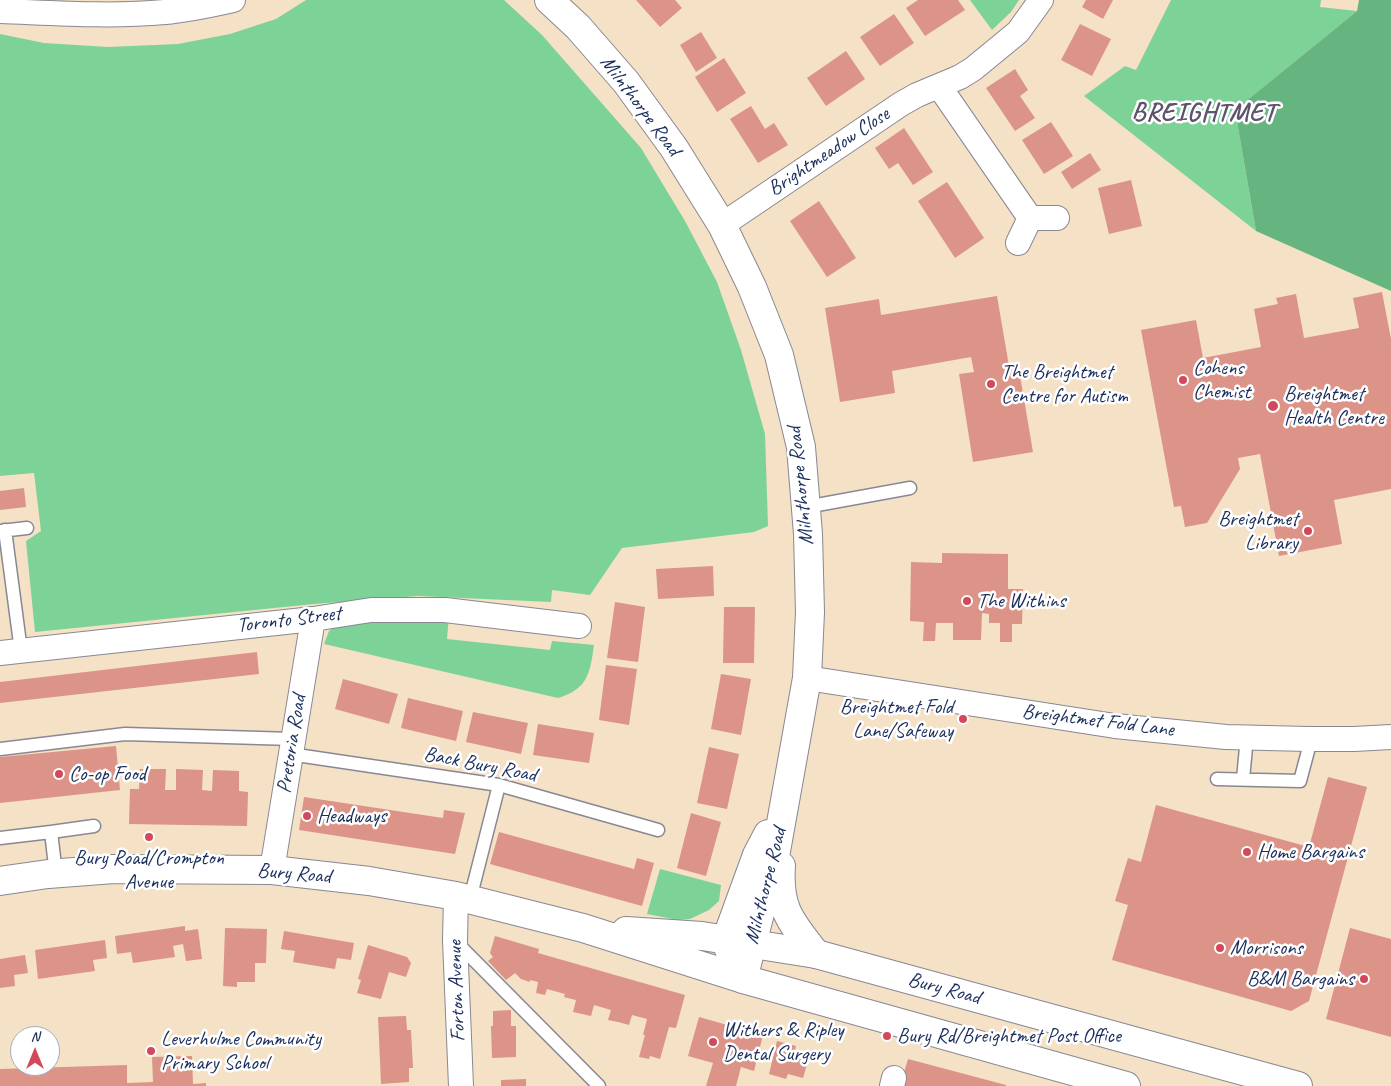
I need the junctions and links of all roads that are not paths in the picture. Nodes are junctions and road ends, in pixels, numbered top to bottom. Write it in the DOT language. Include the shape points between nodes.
graph roads {
  1 [pos="233,0"];
  2 [pos="549,0"];
  3 [pos="1041,0"];
  4 [pos="0,11"];
  5 [pos="939,86"];
  6 [pos="1030,218"];
  7 [pos="1057,218"];
  8 [pos="722,225"];
  9 [pos="1018,243"];
  10 [pos="910,488"];
  11 [pos="806,507"];
  12 [pos="27,528"];
  13 [pos="2,530"];
  14 [pos="313,619"];
  15 [pos="579,626"];
  16 [pos="10,652"];
  17 [pos="807,678"];
  18 [pos="1247,737"];
  19 [pos="1391,737"];
  20 [pos="1308,739"];
  21 [pos="292,746"];
  22 [pos="0,749"];
  23 [pos="1217,779"];
  24 [pos="1243,780"];
  25 [pos="499,785"];
  26 [pos="786,799"];
  27 [pos="94,826"];
  28 [pos="658,830"];
  29 [pos="51,832"];
  30 [pos="0,838"];
  31 [pos="272,870"];
  32 [pos="56,874"];
  33 [pos="0,881"];
  34 [pos="463,898"];
  35 [pos="583,928"];
  36 [pos="455,940"];
  37 [pos="739,942"];
  38 [pos="816,954"];
  39 [pos="740,978"];
  40 [pos="461,1086"];
  41 [pos="599,1086"];
  42 [pos="1126,1086"];
  43 [pos="1298,1086"];
  1 -- 4 [label="street" via="134,14"];
  2 -- 8 [label="main road, Milnthorpe Road" via="578,27 626,82 674,148"];
  3 -- 5 [label="street, Brightmeadow Close" via="1018,32 973,69"];
  5 -- 6 [label="street"];
  5 -- 8 [label="street, Brightmeadow Close" via="901,104"];
  6 -- 7 [label="street"];
  6 -- 9 [label="street"];
  8 -- 11 [label="main road, Milnthorpe Road" via="752,287 779,355 801,447"];
  10 -- 11 [label="lane"];
  11 -- 17 [label="main road, Milnthorpe Road" via="810,612"];
  12 -- 13 [label="lane"];
  13 -- 16 [label="lane"];
  14 -- 15 [label="street, Toronto Street" via="371,610 445,610"];
  14 -- 16 [label="street, Toronto Street"];
  14 -- 21 [label="street, Pretoria Road"];
  17 -- 18 [label="street, Breightmet Fold Lane" via="1115,726"];
  17 -- 26 [label="main road, Milnthorpe Road"];
  18 -- 20 [label="street, Breightmet Fold Lane"];
  18 -- 24 [label="lane"];
  19 -- 20 [label="street, Breightmet Fold Lane"];
  20 -- 24 [label="lane" via="1300,781"];
  21 -- 22 [label="lane, Back Bury Road" via="125,734"];
  21 -- 25 [label="lane, Back Bury Road"];
  21 -- 31 [label="street, Pretoria Road"];
  23 -- 24 [label="lane"];
  25 -- 28 [label="lane, Back Bury Road"];
  25 -- 34 [label="lane"];
  26 -- 37 [label="main road, Milnthorpe Road" via="776,851"];
  26 -- 38 [label="main road" via="780,886 791,921"];
  27 -- 29 [label="lane"];
  29 -- 30 [label="lane"];
  29 -- 32 [label="lane"];
  31 -- 32 [label="main road, Bury Road" via="114,869"];
  31 -- 34 [label="main road, Bury Road" via="369,881"];
  32 -- 33 [label="main road, Bury Road"];
  34 -- 35 [label="main road, Bury Road"];
  34 -- 36 [label="street, Forton Avenue"];
  35 -- 37 [label="main road, Bury Road"];
  35 -- 39 [label="main road, Bury Road"];
  36 -- 40 [label="street, Forton Avenue"];
  36 -- 41 [label="lane"];
  37 -- 38 [label="main road, Bury Road"];
  37 -- 39 [label="main road, Milnthorpe Road"];
  38 -- 43 [label="main road, Bury Road"];
  39 -- 42 [label="main road, Bury Road"];
}
